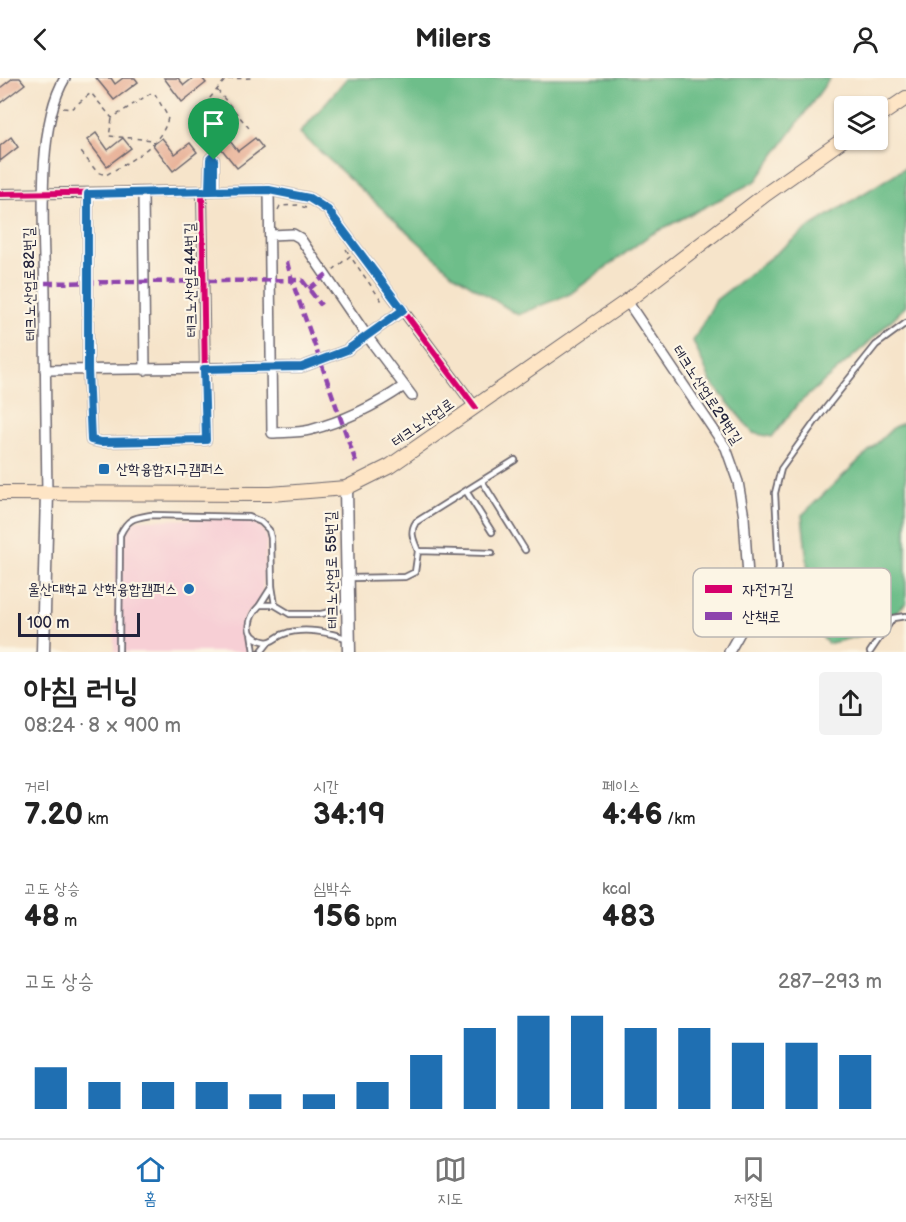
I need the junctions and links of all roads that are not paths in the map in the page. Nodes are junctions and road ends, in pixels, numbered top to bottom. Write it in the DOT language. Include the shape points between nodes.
graph roads {
  1 [pos="65,78"];
  2 [pos="906,98"];
  3 [pos="888,110"];
  4 [pos="834,146"];
  5 [pos="269,190"];
  6 [pos="208,191"];
  7 [pos="143,193"];
  8 [pos="0,194"];
  9 [pos="44,194"];
  10 [pos="88,194"];
  11 [pos="270,235"];
  12 [pos="627,301"];
  13 [pos="403,310"];
  14 [pos="906,323"];
  15 [pos="367,336"];
  16 [pos="204,369"];
  17 [pos="273,369"];
  18 [pos="45,370"];
  19 [pos="88,370"];
  20 [pos="145,370"];
  21 [pos="404,386"];
  22 [pos="412,396"];
  23 [pos="475,407"];
  24 [pos="515,460"];
  25 [pos="482,480"];
  26 [pos="346,488"];
  27 [pos="466,491"];
  28 [pos="0,493"];
  29 [pos="47,493"];
  30 [pos="492,532"];
  31 [pos="418,550"];
  32 [pos="525,550"];
  33 [pos="492,552"];
  34 [pos="748,568"];
  35 [pos="779,568"];
  36 [pos="347,578"];
  37 [pos="272,586"];
  38 [pos="348,601"];
  39 [pos="275,604"];
  40 [pos="260,605"];
  41 [pos="906,616"];
  42 [pos="891,621"];
  43 [pos="250,630"];
  44 [pos="738,637"];
  45 [pos="880,637"];
  46 [pos="270,642"];
  47 [pos="348,646"];
  48 [pos="730,651"];
  49 [pos="44,652"];
  50 [pos="119,652"];
  51 [pos="254,652"];
  52 [pos="261,652"];
  53 [pos="870,652"];
  1 -- 9 [label="street, 테크노산업로82번길" via="57,91 47,127"];
  2 -- 3 [label="main road"];
  4 -- 12 [label="main road, 테크노산업로"];
  5 -- 6 [label="street"];
  5 -- 11 [label="street"];
  5 -- 13 [label="street" via="309,198 328,210"];
  6 -- 7 [label="street"];
  6 -- 16 [label="street, 테크노산업로44번길"];
  7 -- 10 [label="street"];
  7 -- 20 [label="street"];
  8 -- 9 [label="street"];
  9 -- 10 [label="street"];
  9 -- 18 [label="street, 테크노산업로82번길"];
  10 -- 19 [label="street"];
  11 -- 15 [label="street" via="293,234 300,238"];
  11 -- 17 [label="street"];
  12 -- 23 [label="main road, 테크노산업로"];
  12 -- 34 [label="street, 테크노산업로29번길" via="726,448 738,482"];
  13 -- 15 [label="street"];
  13 -- 23 [label="street"];
  14 -- 35 [label="lane" via="876,345 816,419 782,469 775,493"];
  15 -- 17 [label="street" via="347,350 302,367"];
  15 -- 21 [label="street"];
  16 -- 17 [label="street"];
  16 -- 19 [label="street, 테크노산업로44번길" via="206,440 101,442 91,440"];
  16 -- 20 [label="street"];
  17 -- 21 [label="street" via="272,434 308,430 342,420 378,404"];
  18 -- 19 [label="street"];
  18 -- 29 [label="street, 테크노산업로82번길"];
  19 -- 20 [label="street"];
  21 -- 22 [label="street"];
  23 -- 26 [label="main road, 테크노산업로" via="390,466"];
  24 -- 25 [label="lane"];
  25 -- 27 [label="lane"];
  25 -- 32 [label="lane"];
  26 -- 29 [label="main road, 테크노산업로" via="271,494"];
  26 -- 36 [label="street, 테크노산업로 55번길"];
  27 -- 30 [label="lane"];
  27 -- 31 [label="lane" via="416,522 412,537"];
  28 -- 29 [label="main road, 테크노산업로"];
  29 -- 49 [label="street"];
  31 -- 33 [label="lane"];
  31 -- 36 [label="lane" via="415,572 405,577"];
  36 -- 38 [label="street, 테크노산업로 55번길"];
  37 -- 39 [label="lane"];
  37 -- 40 [label="lane"];
  37 -- 50 [label="lane" via="271,538 261,522 249,517 216,516 151,515 131,520 120,535"];
  38 -- 39 [label="lane" via="335,611 321,614 290,614"];
  38 -- 47 [label="street, 테크노산업로 55번길"];
  39 -- 40 [label="lane"];
  40 -- 43 [label="lane" via="250,617"];
  41 -- 42 [label="lane"];
  43 -- 46 [label="lane" via="261,641"];
  43 -- 51 [label="lane"];
  44 -- 48 [label="street, 테크노산업로29번길"];
  45 -- 53 [label="lane"];
  46 -- 47 [label="lane" via="283,634 302,631 334,633"];
  46 -- 52 [label="lane"];
}
